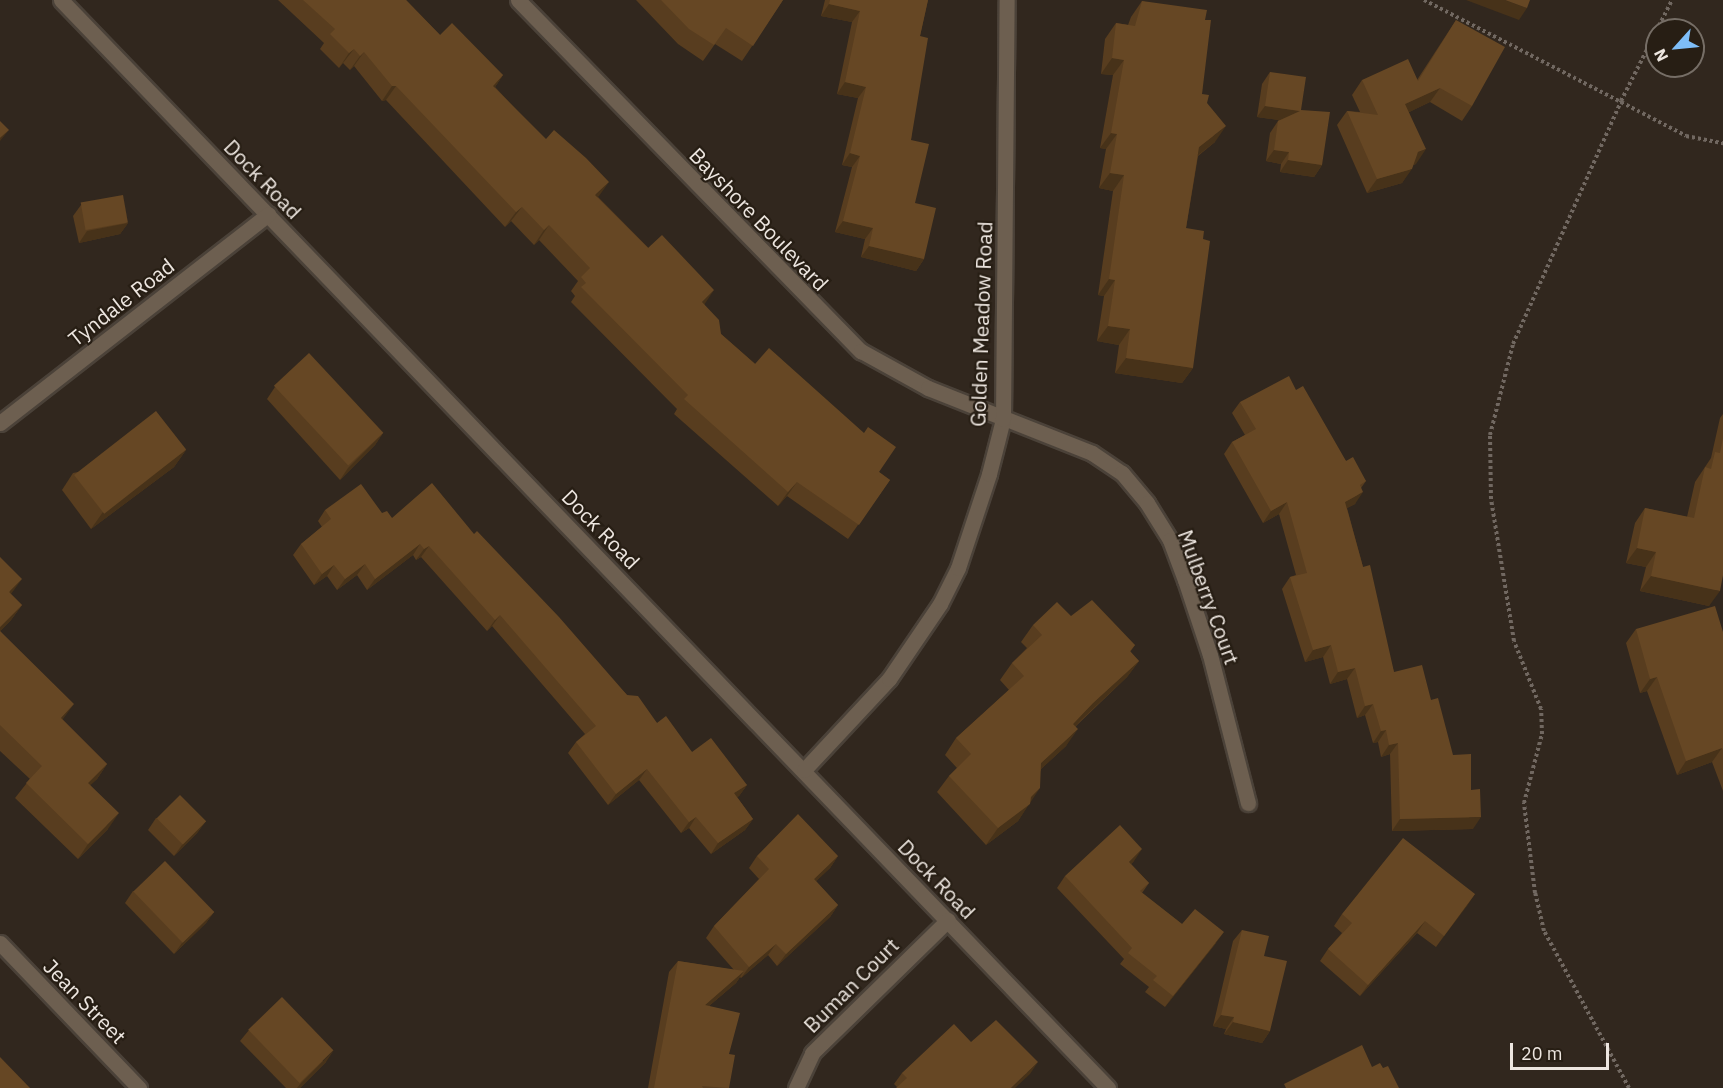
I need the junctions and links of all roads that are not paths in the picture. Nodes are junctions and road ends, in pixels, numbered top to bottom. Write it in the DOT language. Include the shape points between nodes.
graph roads {
  1 [pos="62,0"];
  2 [pos="518,0"];
  3 [pos="1007,0"];
  4 [pos="268,214"];
  5 [pos="1003,419"];
  6 [pos="0,423"];
  7 [pos="804,770"];
  8 [pos="1248,803"];
  9 [pos="948,920"];
  10 [pos="0,943"];
  11 [pos="139,1088"];
  12 [pos="796,1088"];
  13 [pos="1108,1088"];
  1 -- 4 [label="street, Dock Road"];
  2 -- 5 [label="street, Bayshore Boulevard" via="861,351 928,388"];
  3 -- 5 [label="street, Golden Meadow Road"];
  4 -- 6 [label="street, Tyndale Road"];
  4 -- 7 [label="street, Dock Road"];
  5 -- 7 [label="street, Golden Meadow Road" via="973,525 940,604 889,679"];
  5 -- 8 [label="street, Mulberry Court" via="1092,453 1122,474 1147,503 1170,540 1207,644"];
  7 -- 9 [label="street, Dock Road"];
  9 -- 12 [label="street, Buman Court" via="812,1053"];
  9 -- 13 [label="street, Dock Road"];
  10 -- 11 [label="street, Jean Street"];
}
